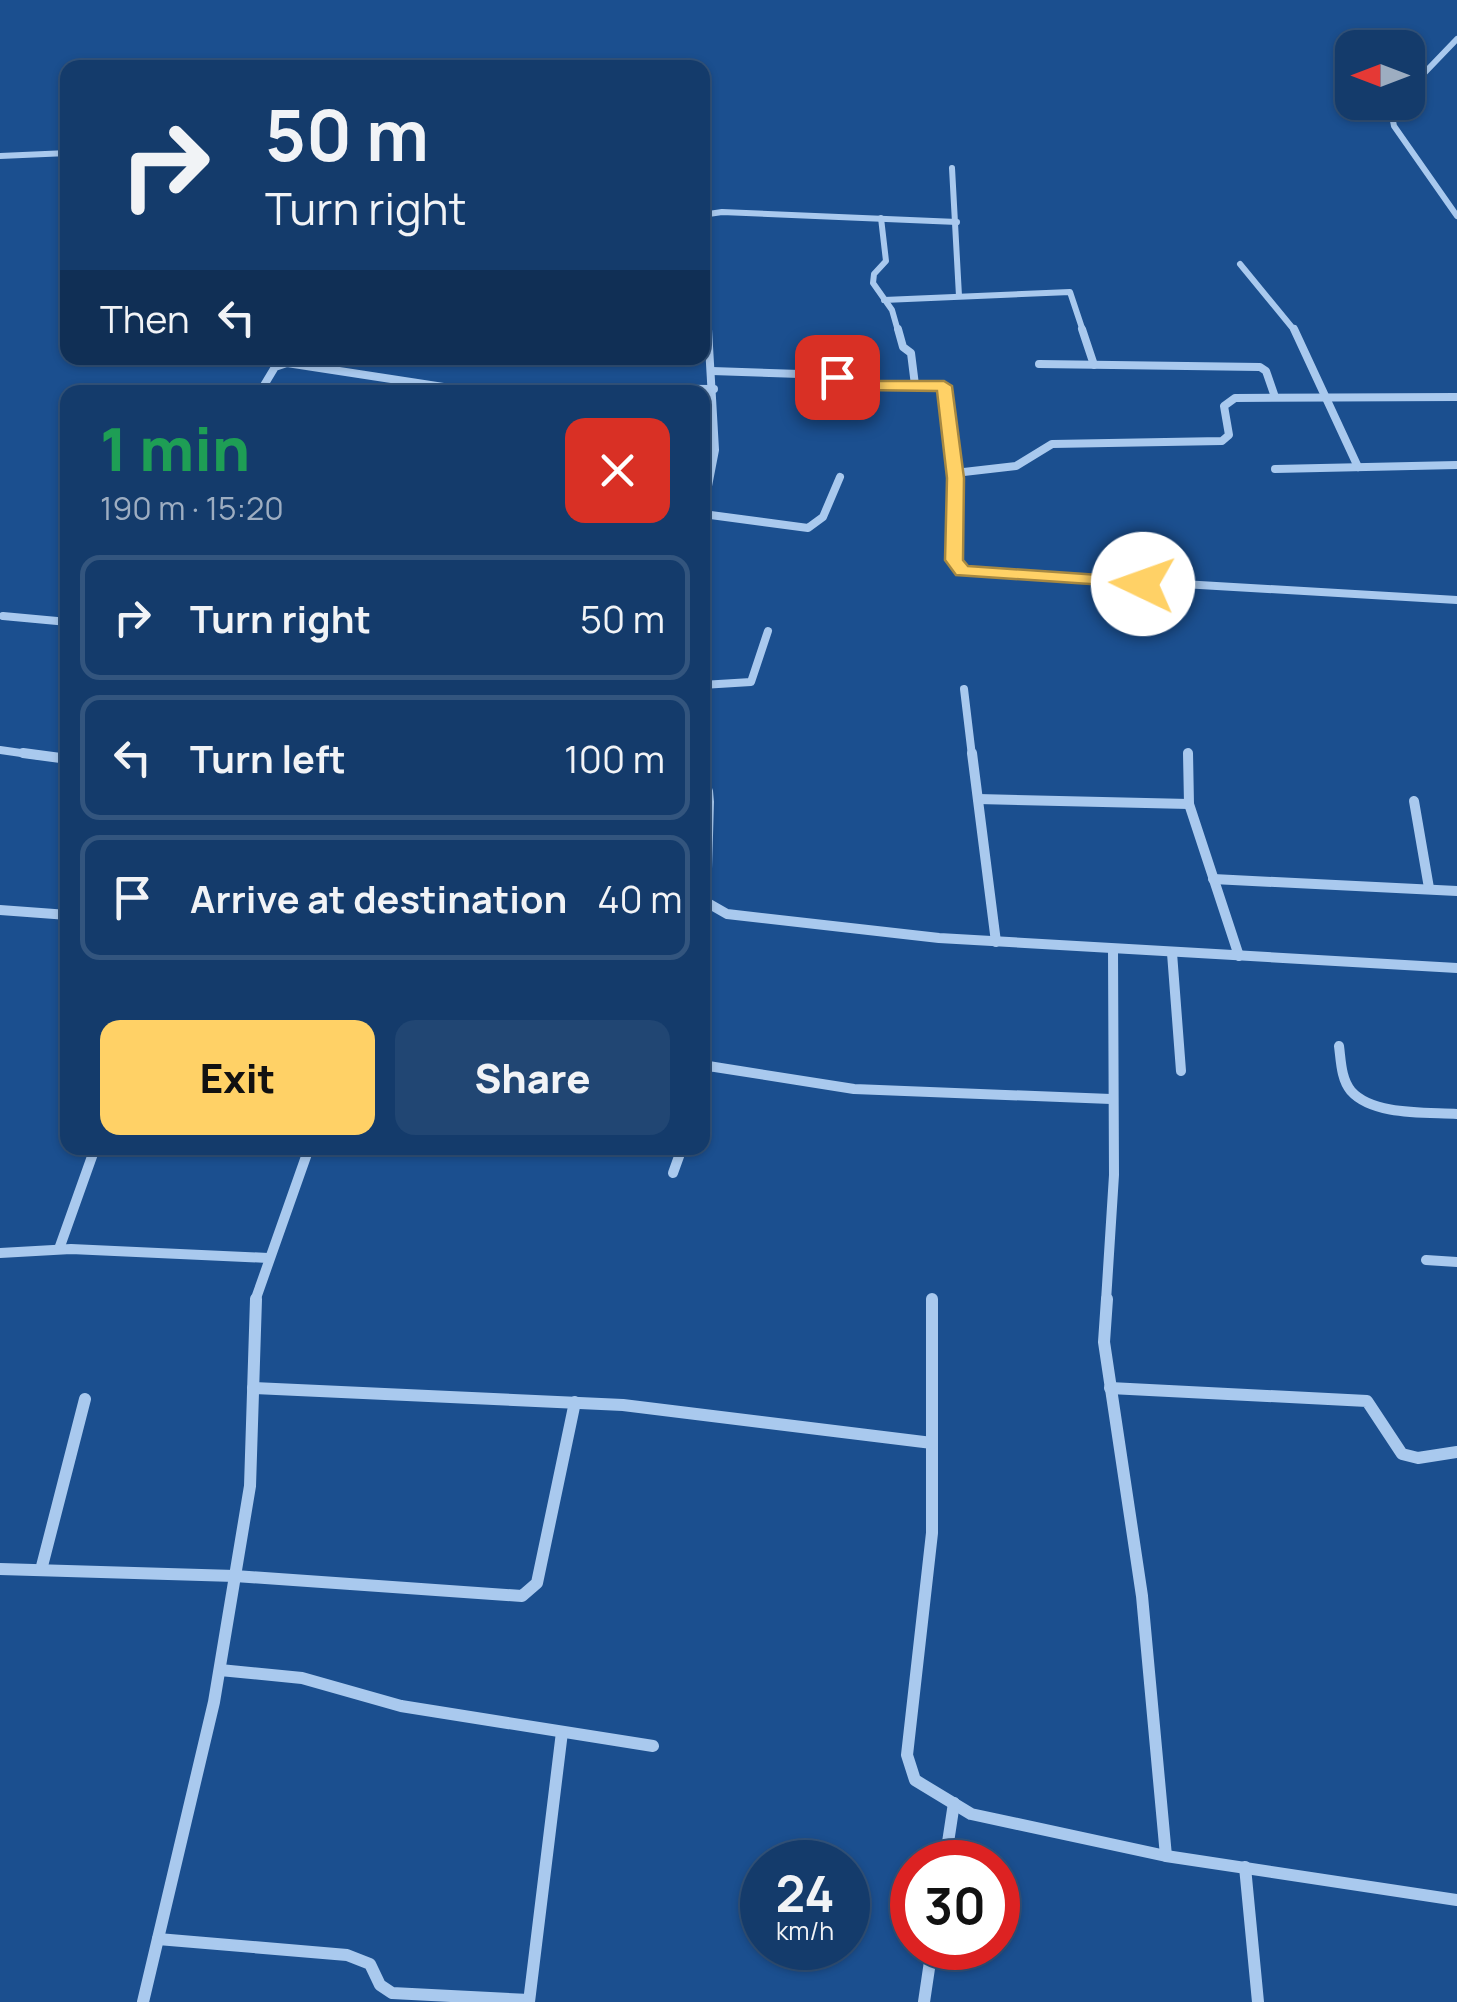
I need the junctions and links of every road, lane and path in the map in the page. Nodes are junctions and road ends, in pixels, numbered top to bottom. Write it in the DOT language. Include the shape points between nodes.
graph roads {
  1 [pos="1457,39"];
  2 [pos="1425,72"];
  3 [pos="1393,120"];
  4 [pos="60,153"];
  5 [pos="0,156"];
  6 [pos="952,168"];
  7 [pos="710,214"];
  8 [pos="1457,216"];
  9 [pos="881,218"];
  10 [pos="958,222"];
  11 [pos="1240,264"];
  12 [pos="960,296"];
  13 [pos="884,300"];
  14 [pos="710,350"];
  15 [pos="1039,364"];
  16 [pos="311,365"];
  17 [pos="1094,365"];
  18 [pos="712,372"];
  19 [pos="433,385"];
  20 [pos="915,385"];
  21 [pos="710,389"];
  22 [pos="714,389"];
  23 [pos="1326,396"];
  24 [pos="1275,397"];
  25 [pos="1457,397"];
  26 [pos="710,450"];
  27 [pos="715,450"];
  28 [pos="1457,465"];
  29 [pos="1358,468"];
  30 [pos="1275,470"];
  31 [pos="955,473"];
  32 [pos="710,477"];
  33 [pos="840,477"];
  34 [pos="710,516"];
  35 [pos="1457,600"];
  36 [pos="3,616"];
  37 [pos="60,621"];
  38 [pos="768,631"];
  39 [pos="710,686"];
  40 [pos="964,689"];
  41 [pos="0,750"];
  42 [pos="1188,752"];
  43 [pos="60,758"];
  44 [pos="978,799"];
  45 [pos="1414,801"];
  46 [pos="1189,804"];
  47 [pos="1213,879"];
  48 [pos="1430,888"];
  49 [pos="1457,891"];
  50 [pos="710,905"];
  51 [pos="0,910"];
  52 [pos="60,914"];
  53 [pos="996,942"];
  54 [pos="1113,949"];
  55 [pos="1172,953"];
  56 [pos="1239,956"];
  57 [pos="1457,968"];
  58 [pos="1339,1046"];
  59 [pos="710,1066"];
  60 [pos="1181,1071"];
  61 [pos="1111,1100"];
  62 [pos="1457,1114"];
  63 [pos="93,1155"];
  64 [pos="307,1155"];
  65 [pos="679,1155"];
  66 [pos="673,1172"];
  67 [pos="59,1250"];
  68 [pos="0,1253"];
  69 [pos="268,1258"];
  70 [pos="1426,1260"];
  71 [pos="1457,1262"];
  72 [pos="932,1298"];
  73 [pos="253,1388"];
  74 [pos="1110,1388"];
  75 [pos="85,1399"];
  76 [pos="575,1402"];
  77 [pos="932,1443"];
  78 [pos="1457,1452"];
  79 [pos="0,1569"];
  80 [pos="41,1570"];
  81 [pos="236,1576"];
  82 [pos="220,1670"];
  83 [pos="562,1732"];
  84 [pos="652,1746"];
  85 [pos="954,1803"];
  86 [pos="948,1840"];
  87 [pos="1166,1856"];
  88 [pos="1245,1867"];
  89 [pos="1457,1900"];
  90 [pos="158,1940"];
  91 [pos="929,1970"];
  92 [pos="529,2001"];
  93 [pos="144,2002"];
  94 [pos="924,2002"];
  95 [pos="1258,2002"];
  1 -- 2 [label="street"];
  3 -- 8 [label="street"];
  4 -- 5 [label="street"];
  6 -- 10 [label="street"];
  7 -- 9 [label="street"];
  9 -- 10 [label="street"];
  9 -- 13 [label="street" via="886,261 872,279"];
  10 -- 12 [label="street"];
  11 -- 23 [label="street" via="1294,328"];
  12 -- 13 [label="street"];
  12 -- 17 [label="street" via="1070,292"];
  13 -- 20 [label="street" via="911,354"];
  14 -- 18 [label="street"];
  15 -- 17 [label="street"];
  16 -- 19 [label="street"];
  17 -- 24 [label="street" via="1260,367"];
  18 -- 20 [label="street"];
  18 -- 22 [label="street"];
  20 -- 31 [label="street" via="947,390"];
  21 -- 22 [label="street"];
  22 -- 27 [label="street"];
  23 -- 24 [label="street"];
  23 -- 25 [label="street"];
  23 -- 29 [label="street"];
  24 -- 31 [label="street" via="1228,400 1229,435 1222,441 1052,444 1016,466"];
  26 -- 27 [label="street"];
  27 -- 32 [label="street"];
  28 -- 29 [label="street"];
  29 -- 30 [label="street"];
  31 -- 35 [label="street" via="954,560 962,571"];
  33 -- 34 [label="street" via="822,517 808,528"];
  36 -- 37 [label="street"];
  38 -- 39 [label="street" via="751,682"];
  40 -- 44 [label="street"];
  41 -- 43 [label="street"];
  42 -- 46 [label="street"];
  44 -- 46 [label="street"];
  44 -- 53 [label="street"];
  45 -- 48 [label="street"];
  46 -- 47 [label="street"];
  47 -- 48 [label="street"];
  47 -- 56 [label="street"];
  48 -- 49 [label="street"];
  50 -- 53 [label="street" via="747,918"];
  51 -- 52 [label="street"];
  53 -- 54 [label="street"];
  54 -- 55 [label="street"];
  54 -- 61 [label="street"];
  55 -- 56 [label="street"];
  55 -- 60 [label="street"];
  56 -- 57 [label="street"];
  58 -- 62 [label="street" via="1345,1080 1360,1099"];
  59 -- 61 [label="street" via="766,1078 949,1094"];
  61 -- 74 [label="street" via="1114,1175 1104,1296"];
  63 -- 67 [label="street"];
  64 -- 69 [label="street"];
  65 -- 66 [label="street"];
  67 -- 68 [label="street"];
  67 -- 69 [label="street"];
  69 -- 73 [label="street" via="252,1306"];
  70 -- 71 [label="street"];
  72 -- 77 [label="street"];
  73 -- 76 [label="street"];
  73 -- 81 [label="street" via="250,1486"];
  74 -- 78 [label="street" via="1367,1401 1402,1454"];
  74 -- 87 [label="street" via="1142,1596"];
  75 -- 80 [label="street"];
  76 -- 77 [label="street"];
  76 -- 81 [label="street" via="531,1592"];
  77 -- 85 [label="street" via="932,1533 907,1754 915,1780"];
  79 -- 80 [label="street"];
  80 -- 81 [label="street"];
  81 -- 82 [label="street"];
  82 -- 83 [label="street" via="302,1678 400,1706"];
  82 -- 90 [label="street"];
  83 -- 84 [label="street"];
  83 -- 92 [label="street"];
  85 -- 86 [label="street"];
  85 -- 87 [label="street" via="971,1814"];
  87 -- 88 [label="street"];
  88 -- 89 [label="street"];
  88 -- 95 [label="street"];
  90 -- 92 [label="street" via="347,1955 369,1960 380,1985 392,1992"];
  90 -- 93 [label="street"];
  91 -- 94 [label="street"];
}
